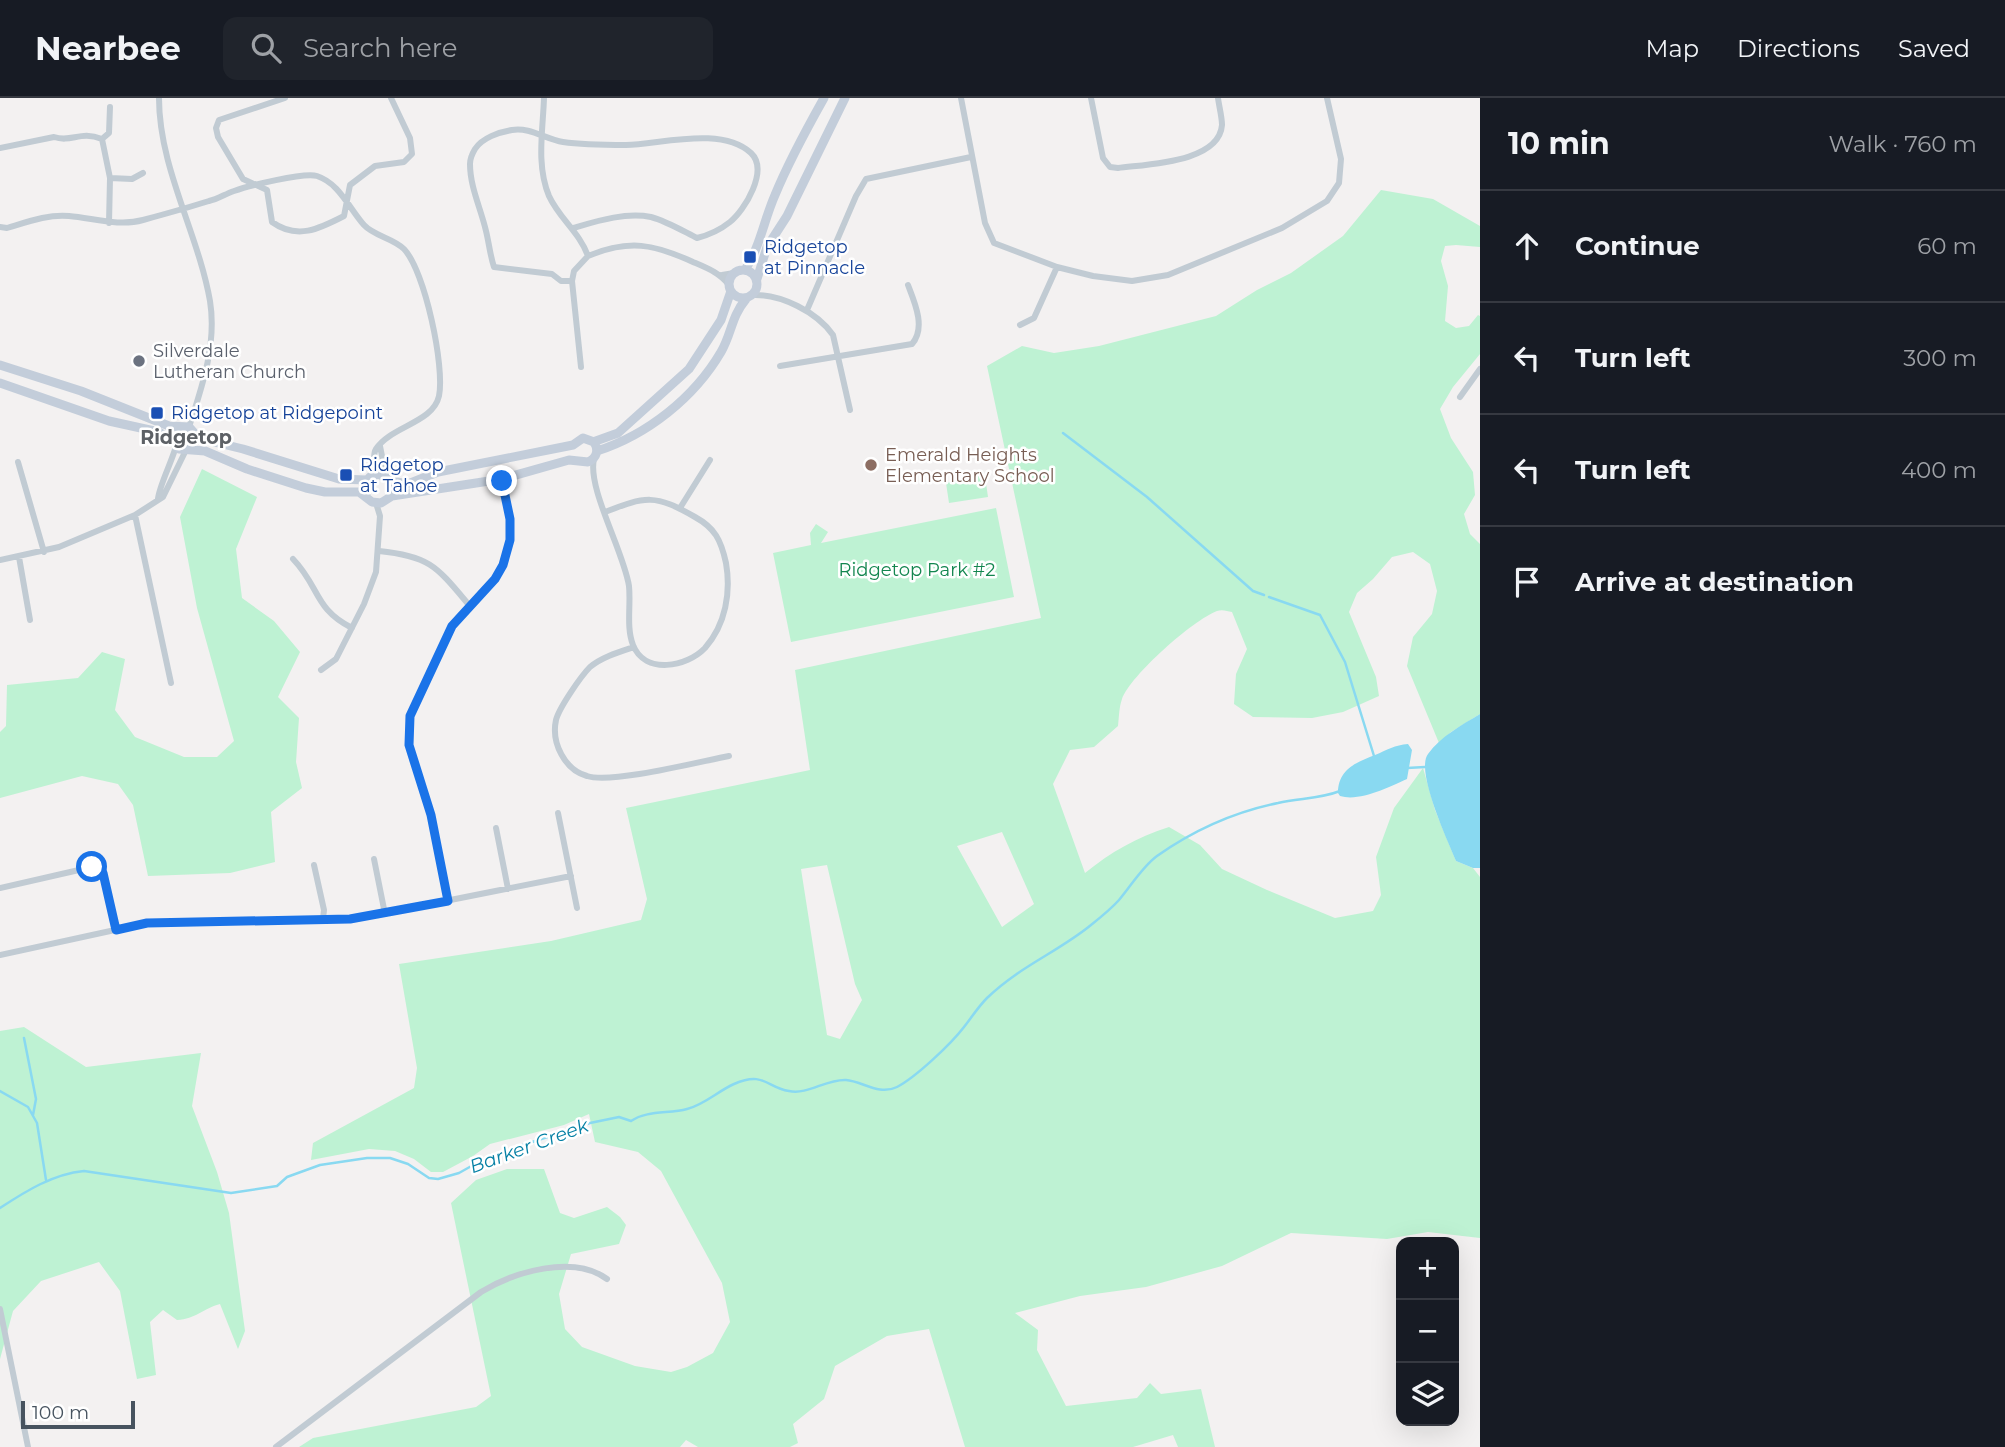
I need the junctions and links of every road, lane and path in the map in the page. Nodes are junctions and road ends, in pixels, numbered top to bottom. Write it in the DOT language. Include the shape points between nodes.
graph roads {
  1 [pos="159,98"];
  2 [pos="285,98"];
  3 [pos="391,98"];
  4 [pos="544,98"];
  5 [pos="824,98"];
  6 [pos="845,98"];
  7 [pos="961,98"];
  8 [pos="1091,98"];
  9 [pos="1218,98"];
  10 [pos="1327,98"];
  11 [pos="110,107"];
  12 [pos="543,136"];
  13 [pos="102,139"];
  14 [pos="0,148"];
  15 [pos="971,157"];
  16 [pos="143,173"];
  17 [pos="110,178"];
  18 [pos="257,186"];
  19 [pos="347,203"];
  20 [pos="184,208"];
  21 [pos="109,222"];
  22 [pos="0,228"];
  23 [pos="573,228"];
  24 [pos="588,256"];
  25 [pos="1057,267"];
  26 [pos="745,270"];
  27 [pos="734,273"];
  28 [pos="722,275"];
  29 [pos="572,281"];
  30 [pos="757,281"];
  31 [pos="908,285"];
  32 [pos="730,288"];
  33 [pos="766,294"];
  34 [pos="750,297"];
  35 [pos="807,310"];
  36 [pos="1020,325"];
  37 [pos="839,358"];
  38 [pos="0,365"];
  39 [pos="780,366"];
  40 [pos="580,367"];
  41 [pos="1480,369"];
  42 [pos="0,383"];
  43 [pos="1461,397"];
  44 [pos="850,410"];
  45 [pos="188,430"];
  46 [pos="175,444"];
  47 [pos="573,445"];
  48 [pos="380,446"];
  49 [pos="188,449"];
  50 [pos="595,450"];
  51 [pos="710,460"];
  52 [pos="18,462"];
  53 [pos="584,464"];
  54 [pos="370,478"];
  55 [pos="502,478"];
  56 [pos="388,479"];
  57 [pos="366,495"];
  58 [pos="158,500"];
  59 [pos="383,503"];
  60 [pos="680,508"];
  61 [pos="605,512"];
  62 [pos="135,515"];
  63 [pos="379,551"];
  64 [pos="44,552"];
  65 [pos="19,557"];
  66 [pos="293,559"];
  67 [pos="0,560"];
  68 [pos="469,605"];
  69 [pos="30,620"];
  70 [pos="352,628"];
  71 [pos="634,647"];
  72 [pos="321,670"];
  73 [pos="171,683"];
  74 [pos="729,756"];
  75 [pos="558,813"];
  76 [pos="496,828"];
  77 [pos="374,859"];
  78 [pos="314,865"];
  79 [pos="571,876"];
  80 [pos="0,888"];
  81 [pos="508,889"];
  82 [pos="448,901"];
  83 [pos="577,908"];
  84 [pos="385,914"];
  85 [pos="323,919"];
  86 [pos="116,930"];
  87 [pos="0,955"];
  88 [pos="607,1279"];
  89 [pos="0,1309"];
  90 [pos="28,1447"];
  91 [pos="276,1447"];
  1 -- 20 [label="street" via="171,171"];
  2 -- 18 [label="street" via="219,120 216,128 243,179"];
  3 -- 19 [label="street" via="410,138 412,154 404,162 375,166 350,185"];
  4 -- 12 [label="street"];
  5 -- 26 [label="main road" via="789,163"];
  6 -- 30 [label="main road" via="767,247"];
  7 -- 15 [label="street"];
  8 -- 9 [label="street" via="1102,158 1113,167 1187,159 1214,143 1222,124"];
  10 -- 25 [label="street" via="1341,159 1339,183 1327,201 1282,228 1168,275 1132,281"];
  11 -- 13 [label="street" via="109,132"];
  12 -- 23 [label="street" via="541,153 550,198"];
  12 -- 23 [label="street" via="561,142 626,145 715,139 751,153 758,165 749,197 732,221 710,235 697,239 652,217 608,218"];
  12 -- 29 [label="street" via="512,130 489,137 477,146 470,160 471,176 494,267"];
  13 -- 14 [label="street" via="90,134 62,140 54,137"];
  13 -- 17 [label="street"];
  15 -- 25 [label="street" via="985,223 994,243"];
  15 -- 35 [label="street" via="866,179"];
  16 -- 17 [label="street" via="132,179"];
  17 -- 21 [label="street"];
  18 -- 19 [label="street" via="314,175 335,187"];
  18 -- 19 [label="street" via="267,190 272,222 285,232 303,232 330,223 344,216"];
  18 -- 20 [label="street"];
  19 -- 48 [label="street" via="366,227 402,247 414,261 425,288 440,373 438,398 431,412 386,436"];
  20 -- 21 [label="street" via="139,222"];
  20 -- 45 [label="street" via="210,303 208,359"];
  21 -- 22 [label="street" via="53,216"];
  23 -- 24 [label="street"];
  24 -- 28 [label="street" via="623,246 654,247"];
  24 -- 29 [label="street" via="574,271"];
  25 -- 36 [label="street" via="1034,318"];
  26 -- 27 [label="main road"];
  26 -- 30 [label="main road"];
  27 -- 28 [label="street"];
  27 -- 32 [label="main road"];
  28 -- 32 [label="street"];
  29 -- 40 [label="street"];
  30 -- 33 [label="street"];
  30 -- 34 [label="main road"];
  31 -- 37 [label="street" via="919,337 912,344"];
  32 -- 34 [label="main road" via="737,297"];
  32 -- 50 [label="main road" via="721,320 689,369"];
  33 -- 34 [label="street"];
  33 -- 35 [label="street"];
  34 -- 50 [label="main road" via="734,315 723,350 692,390 646,429"];
  35 -- 37 [label="street" via="827,326"];
  37 -- 39 [label="street"];
  37 -- 44 [label="street"];
  38 -- 45 [label="main road"];
  41 -- 43 [label="street"];
  42 -- 46 [label="main road" via="109,421 159,432"];
  45 -- 46 [label="main road" via="175,431"];
  45 -- 49 [label="main road" via="195,443"];
  45 -- 54 [label="main road" via="205,440 339,479"];
  46 -- 49 [label="main road"];
  46 -- 58 [label="street"];
  47 -- 50 [label="main road" via="583,438"];
  47 -- 53 [label="main road" via="572,453"];
  47 -- 56 [label="main road" via="438,472 408,484"];
  48 -- 54 [label="street"];
  48 -- 56 [label="street"];
  49 -- 57 [label="main road" via="306,488"];
  49 -- 58 [label="street"];
  50 -- 53 [label="main road"];
  51 -- 60 [label="street"];
  52 -- 64 [label="street"];
  53 -- 55 [label="main road" via="558,462"];
  53 -- 61 [label="street"];
  54 -- 56 [label="main road"];
  54 -- 57 [label="main road" via="364,487"];
  55 -- 59 [label="main road"];
  55 -- 68 [label="street" via="510,519 508,551 495,579"];
  56 -- 59 [label="main road"];
  57 -- 59 [label="main road"];
  58 -- 62 [label="street"];
  59 -- 63 [label="street"];
  60 -- 61 [label="street" via="651,498"];
  60 -- 71 [label="street" via="713,530 722,543 729,578 723,616 707,646 687,660 656,665"];
  61 -- 71 [label="street" via="628,584"];
  62 -- 64 [label="street"];
  62 -- 73 [label="street"];
  63 -- 68 [label="street" via="427,561"];
  63 -- 70 [label="street" via="376,572"];
  64 -- 65 [label="street"];
  65 -- 67 [label="street"];
  65 -- 69 [label="street"];
  66 -- 70 [label="street" via="312,582 326,611"];
  68 -- 82 [label="street" via="438,653 412,708 409,730"];
  70 -- 72 [label="street" via="337,659"];
  71 -- 74 [label="street" via="592,665 563,704 555,723 563,758 583,776 608,778"];
  75 -- 79 [label="street"];
  76 -- 81 [label="street"];
  77 -- 84 [label="street"];
  78 -- 85 [label="street"];
  79 -- 81 [label="street"];
  79 -- 83 [label="street"];
  80 -- 86 [label="street" via="92,867 103,873"];
  81 -- 82 [label="street"];
  82 -- 84 [label="street"];
  84 -- 85 [label="street"];
  85 -- 86 [label="street" via="147,923"];
  86 -- 87 [label="street"];
  88 -- 91 [label="street" via="598,1272 548,1268 496,1283"];
  89 -- 90 [label="street"];
}
